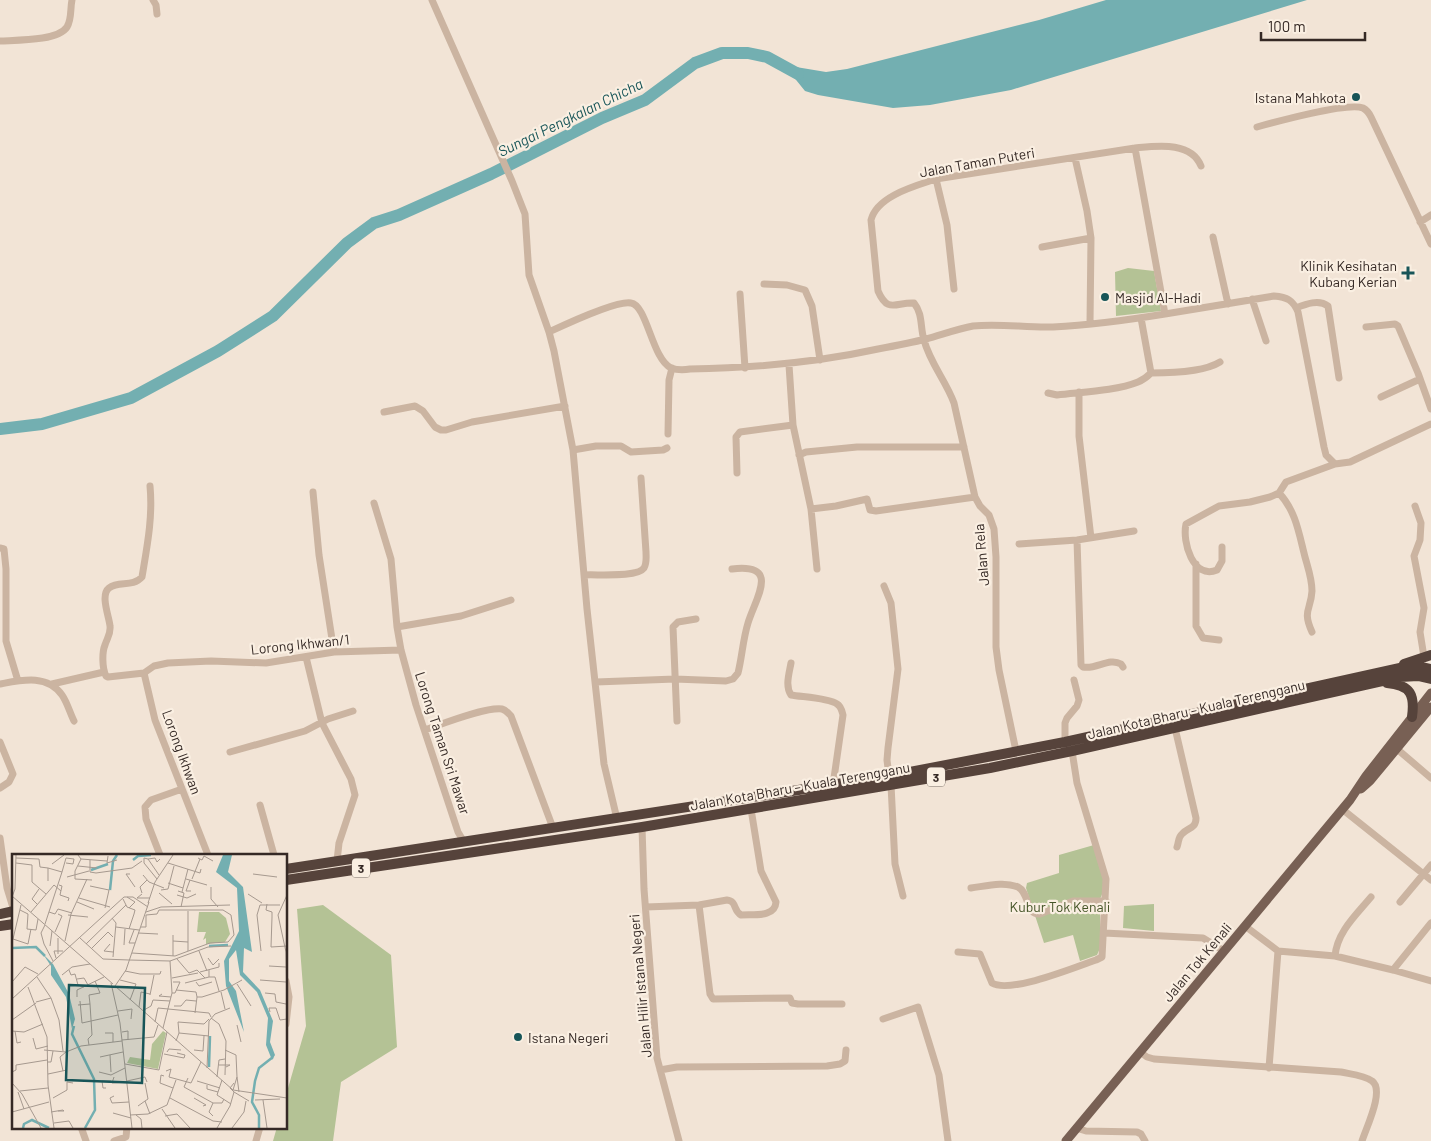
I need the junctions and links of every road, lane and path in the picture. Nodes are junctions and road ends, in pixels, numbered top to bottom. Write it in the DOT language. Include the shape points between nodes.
graph roads {
  1 [pos="72,0"];
  2 [pos="152,0"];
  3 [pos="432,0"];
  4 [pos="156,14"];
  5 [pos="0,41"];
  6 [pos="1256,127"];
  7 [pos="1135,148"];
  8 [pos="1075,158"];
  9 [pos="1200,166"];
  10 [pos="936,179"];
  11 [pos="1431,215"];
  12 [pos="1420,222"];
  13 [pos="1214,237"];
  14 [pos="1091,238"];
  15 [pos="1431,244"];
  16 [pos="1042,247"];
  17 [pos="764,284"];
  18 [pos="954,290"];
  19 [pos="740,294"];
  20 [pos="1252,299"];
  21 [pos="1228,304"];
  22 [pos="1296,308"];
  23 [pos="1166,314"];
  24 [pos="1142,318"];
  25 [pos="1090,323"];
  26 [pos="1366,327"];
  27 [pos="549,332"];
  28 [pos="924,340"];
  29 [pos="1266,341"];
  30 [pos="820,360"];
  31 [pos="1220,362"];
  32 [pos="789,365"];
  33 [pos="672,368"];
  34 [pos="745,368"];
  35 [pos="1151,373"];
  36 [pos="1339,378"];
  37 [pos="1420,379"];
  38 [pos="1079,392"];
  39 [pos="1048,393"];
  40 [pos="1381,397"];
  41 [pos="565,406"];
  42 [pos="1431,409"];
  43 [pos="384,412"];
  44 [pos="793,424"];
  45 [pos="1431,424"];
  46 [pos="668,434"];
  47 [pos="964,447"];
  48 [pos="667,448"];
  49 [pos="573,450"];
  50 [pos="800,455"];
  51 [pos="1336,464"];
  52 [pos="737,473"];
  53 [pos="641,478"];
  54 [pos="150,486"];
  55 [pos="313,492"];
  56 [pos="1279,493"];
  57 [pos="975,497"];
  58 [pos="374,503"];
  59 [pos="1415,506"];
  60 [pos="811,509"];
  61 [pos="1134,531"];
  62 [pos="1091,538"];
  63 [pos="1077,540"];
  64 [pos="1019,544"];
  65 [pos="1222,547"];
  66 [pos="0,548"];
  67 [pos="1196,564"];
  68 [pos="732,569"];
  69 [pos="817,569"];
  70 [pos="584,575"];
  71 [pos="884,586"];
  72 [pos="511,600"];
  73 [pos="696,619"];
  74 [pos="397,627"];
  75 [pos="1312,632"];
  76 [pos="1219,640"];
  77 [pos="401,650"];
  78 [pos="334,652"];
  79 [pos="1428,656"];
  80 [pos="306,657"];
  81 [pos="791,663"];
  82 [pos="1123,667"];
  83 [pos="1431,669"];
  84 [pos="104,672"];
  85 [pos="144,673"];
  86 [pos="1381,677"];
  87 [pos="675,679"];
  88 [pos="1431,679"];
  89 [pos="1074,680"];
  90 [pos="18,681"];
  91 [pos="596,682"];
  92 [pos="0,684"];
  93 [pos="52,684"];
  94 [pos="1431,693"];
  95 [pos="1431,707"];
  96 [pos="353,711"];
  97 [pos="1431,714"];
  98 [pos="1412,717"];
  99 [pos="74,721"];
  100 [pos="677,721"];
  101 [pos="322,723"];
  102 [pos="1175,728"];
  103 [pos="425,730"];
  104 [pos="1410,732"];
  105 [pos="0,742"];
  106 [pos="1065,742"];
  107 [pos="1397,748"];
  108 [pos="1016,751"];
  109 [pos="1072,751"];
  110 [pos="230,752"];
  111 [pos="1431,778"];
  112 [pos="890,780"];
  113 [pos="833,785"];
  114 [pos="0,788"];
  115 [pos="182,789"];
  116 [pos="1350,800"];
  117 [pos="260,805"];
  118 [pos="752,809"];
  119 [pos="1342,809"];
  120 [pos="617,819"];
  121 [pos="642,827"];
  122 [pos="554,828"];
  123 [pos="0,838"];
  124 [pos="464,842"];
  125 [pos="1177,846"];
  126 [pos="435,852"];
  127 [pos="160,854"];
  128 [pos="208,854"];
  129 [pos="274,854"];
  130 [pos="337,861"];
  131 [pos="1431,865"];
  132 [pos="288,868"];
  133 [pos="1424,874"];
  134 [pos="288,880"];
  135 [pos="1431,880"];
  136 [pos="971,888"];
  137 [pos="902,896"];
  138 [pos="1371,897"];
  139 [pos="1106,901"];
  140 [pos="1400,902"];
  141 [pos="12,905"];
  142 [pos="699,905"];
  143 [pos="646,907"];
  144 [pos="1431,923"];
  145 [pos="1245,926"];
  146 [pos="1104,933"];
  147 [pos="1224,951"];
  148 [pos="1278,951"];
  149 [pos="958,952"];
  150 [pos="1335,956"];
  151 [pos="1393,970"];
  152 [pos="1431,981"];
  153 [pos="288,991"];
  154 [pos="842,1004"];
  155 [pos="288,1006"];
  156 [pos="883,1019"];
  157 [pos="846,1050"];
  158 [pos="1140,1052"];
  159 [pos="1269,1068"];
  160 [pos="660,1070"];
  161 [pos="81,1128"];
  162 [pos="127,1128"];
  163 [pos="260,1128"];
  164 [pos="1076,1128"];
  165 [pos="86,1141"];
  166 [pos="114,1141"];
  167 [pos="256,1141"];
  168 [pos="679,1141"];
  169 [pos="948,1141"];
  170 [pos="1066,1141"];
  171 [pos="1145,1141"];
  172 [pos="1362,1141"];
  1 -- 5 [label="street" via="71,19 62,33"];
  2 -- 4 [label="street"];
  3 -- 27 [label="street" via="525,214 531,285"];
  6 -- 12 [label="street" via="1316,112 1362,108 1371,117"];
  7 -- 8 [label="street, Jalan Taman Puteri"];
  7 -- 9 [label="street, Jalan Taman Puteri" via="1176,148 1194,154"];
  7 -- 23 [label="street"];
  8 -- 10 [label="street, Jalan Taman Puteri"];
  8 -- 14 [label="street"];
  10 -- 18 [label="street" via="947,224"];
  10 -- 28 [label="street, Jalan Taman Puteri" via="891,197 877,207 871,220 878,291 886,304 892,306 914,303 919,309"];
  11 -- 12 [label="street"];
  12 -- 15 [label="street"];
  13 -- 21 [label="street"];
  14 -- 16 [label="street"];
  14 -- 25 [label="street"];
  17 -- 30 [label="street" via="787,284 805,290 812,306"];
  19 -- 34 [label="street"];
  20 -- 21 [label="street"];
  20 -- 22 [label="street" via="1283,296 1290,299"];
  20 -- 29 [label="street"];
  21 -- 23 [label="street"];
  22 -- 36 [label="street" via="1322,302 1328,306"];
  22 -- 51 [label="street" via="1324,448 1326,455"];
  23 -- 24 [label="street"];
  24 -- 25 [label="street"];
  24 -- 35 [label="street"];
  25 -- 28 [label="street" via="1051,327 973,326"];
  26 -- 37 [label="street" via="1397,325"];
  27 -- 33 [label="street" via="584,316 628,302 640,308 663,361"];
  27 -- 41 [label="street"];
  28 -- 30 [label="street"];
  28 -- 47 [label="street, Jalan Rela" via="934,367 949,389"];
  30 -- 32 [label="street"];
  31 -- 35 [label="street" via="1193,370"];
  32 -- 34 [label="street"];
  32 -- 44 [label="street"];
  33 -- 34 [label="street"];
  33 -- 46 [label="street"];
  35 -- 38 [label="street" via="1138,382"];
  37 -- 40 [label="street"];
  37 -- 42 [label="street"];
  38 -- 39 [label="street"];
  38 -- 62 [label="street" via="1079,436"];
  41 -- 43 [label="street" via="472,422 446,430 435,427 415,406"];
  41 -- 49 [label="street"];
  44 -- 50 [label="street"];
  44 -- 52 [label="street" via="737,434"];
  45 -- 51 [label="street" via="1350,462"];
  47 -- 50 [label="street" via="857,447"];
  47 -- 57 [label="street, Jalan Rela"];
  48 -- 49 [label="street" via="631,452 620,446 596,446"];
  49 -- 70 [label="street"];
  50 -- 60 [label="street"];
  51 -- 56 [label="street" via="1286,482"];
  53 -- 70 [label="street" via="646,552 643,569 625,574"];
  54 -- 84 [label="street" via="152,506 142,577 138,582 114,586 106,592 110,635 104,646"];
  55 -- 78 [label="street"];
  56 -- 67 [label="street" via="1250,502 1219,506 1189,521 1185,529 1186,548"];
  56 -- 75 [label="street" via="1292,511 1311,575 1307,616"];
  57 -- 60 [label="street" via="876,511 870,510 867,499"];
  57 -- 108 [label="street, Jalan Rela" via="989,515 994,529 996,647"];
  58 -- 74 [label="street, Lorong Taman Sri Mawar" via="391,560"];
  59 -- 79 [label="street" via="1421,522 1420,540 1414,556 1424,608 1420,632"];
  60 -- 69 [label="street"];
  61 -- 62 [label="street"];
  62 -- 63 [label="street"];
  63 -- 64 [label="street"];
  63 -- 82 [label="street" via="1081,664 1088,668 1113,661"];
  65 -- 67 [label="street" via="1222,561 1217,570 1205,571"];
  66 -- 90 [label="street" via="4,549 6,569 6,641"];
  67 -- 76 [label="street" via="1196,626 1203,638"];
  68 -- 87 [label="street" via="757,570 762,584 747,624 738,673 726,681"];
  70 -- 91 [label="street"];
  71 -- 112 [label="street" via="891,603 898,669 887,760"];
  72 -- 74 [label="street" via="461,616"];
  73 -- 87 [label="street" via="678,622 673,627"];
  74 -- 77 [label="street, Lorong Taman Sri Mawar"];
  77 -- 78 [label="street, Lorong Ikhwan/1"];
  77 -- 103 [label="street, Lorong Taman Sri Mawar"];
  78 -- 80 [label="street, Lorong Ikhwan/1"];
  79 -- 86 [label="highway"];
  80 -- 85 [label="street, Lorong Ikhwan/1" via="266,663 168,663 154,666"];
  80 -- 101 [label="street"];
  81 -- 113 [label="street" via="788,690 791,695 830,701 841,708 843,715"];
  83 -- 86 [label="highway, 3" via="1412,667"];
  84 -- 85 [label="street" via="108,677"];
  84 -- 93 [label="street"];
  85 -- 115 [label="street, Lorong Ikhwan" via="155,720"];
  86 -- 88 [label="highway, Jalan Kota Bharu – Kuala Terengganu / 3"];
  86 -- 98 [label="highway" via="1408,690 1413,696"];
  86 -- 102 [label="highway, Jalan Kota Bharu – Kuala Terengganu / 3"];
  86 -- 106 [label="highway, Jalan Kota Bharu – Kuala Terengganu / 3"];
  87 -- 91 [label="street"];
  87 -- 100 [label="street"];
  89 -- 106 [label="street" via="1078,703 1065,723"];
  90 -- 92 [label="street"];
  90 -- 93 [label="street"];
  91 -- 120 [label="street" via="604,764"];
  93 -- 99 [label="street"];
  94 -- 98 [label="main road, Jalan Tok Kenali"];
  95 -- 104 [label="main road, Jalan Tok Kenali"];
  96 -- 101 [label="street"];
  97 -- 104 [label="main road"];
  98 -- 116 [label="main road, Jalan Tok Kenali"];
  101 -- 110 [label="street" via="305,731"];
  101 -- 130 [label="street" via="356,795 339,843"];
  102 -- 109 [label="highway, Jalan Kota Bharu – Kuala Terengganu / 3"];
  102 -- 125 [label="street" via="1196,818 1193,827 1179,837"];
  103 -- 122 [label="street" via="467,716 501,709 507,711"];
  103 -- 124 [label="street, Lorong Taman Sri Mawar"];
  104 -- 107 [label="main road, Jalan Tok Kenali"];
  105 -- 114 [label="street" via="13,774 9,782"];
  106 -- 108 [label="highway, Jalan Kota Bharu – Kuala Terengganu / 3"];
  107 -- 111 [label="street"];
  107 -- 116 [label="main road, Jalan Tok Kenali"];
  108 -- 112 [label="highway, Jalan Kota Bharu – Kuala Terengganu / 3"];
  109 -- 112 [label="highway, Jalan Kota Bharu – Kuala Terengganu / 3"];
  109 -- 139 [label="street" via="1077,783 1103,865"];
  112 -- 113 [label="highway, Jalan Kota Bharu – Kuala Terengganu / 3"];
  112 -- 118 [label="highway, Jalan Kota Bharu – Kuala Terengganu / 3"];
  112 -- 137 [label="street" via="895,864"];
  113 -- 120 [label="highway, Jalan Kota Bharu – Kuala Terengganu / 3"];
  115 -- 127 [label="street" via="151,800 145,807 146,819"];
  115 -- 128 [label="street, Lorong Ikhwan"];
  116 -- 119 [label="main road, Jalan Tok Kenali"];
  117 -- 129 [label="street"];
  118 -- 121 [label="highway, Jalan Kota Bharu – Kuala Terengganu / 3"];
  118 -- 142 [label="street" via="761,871 776,908 767,914 741,915 731,900"];
  119 -- 133 [label="street"];
  119 -- 145 [label="main road, Jalan Tok Kenali"];
  120 -- 122 [label="highway, Jalan Kota Bharu – Kuala Terengganu / 3"];
  121 -- 126 [label="highway, Jalan Kota Bharu – Kuala Terengganu / 3"];
  121 -- 143 [label="street, Jalan Hilir Istana Negeri"];
  122 -- 124 [label="highway, Jalan Kota Bharu – Kuala Terengganu / 3"];
  123 -- 141 [label="street"];
  124 -- 126 [label="highway, Jalan Kota Bharu – Kuala Terengganu / 3"];
  126 -- 130 [label="highway, Jalan Kota Bharu – Kuala Terengganu / 3"];
  126 -- 134 [label="highway, Jalan Kota Bharu – Kuala Terengganu / 3"];
  130 -- 132 [label="highway, Jalan Kota Bharu – Kuala Terengganu / 3"];
  131 -- 133 [label="street"];
  133 -- 135 [label="street"];
  133 -- 140 [label="street"];
  136 -- 139 [label="street" via="1016,886 1024,891 1031,912 1036,914 1073,901"];
  138 -- 150 [label="street" via="1344,930 1336,945"];
  139 -- 146 [label="street"];
  142 -- 143 [label="street"];
  142 -- 154 [label="street" via="713,999 790,998 792,1003 798,1004"];
  143 -- 160 [label="street, Jalan Hilir Istana Negeri"];
  144 -- 151 [label="street"];
  145 -- 147 [label="main road, Jalan Tok Kenali"];
  145 -- 148 [label="street"];
  146 -- 147 [label="street" via="1203,938"];
  146 -- 149 [label="street" via="1102,956 1096,960 1039,980 1003,986 992,983 980,954"];
  147 -- 158 [label="main road, Jalan Tok Kenali"];
  148 -- 150 [label="street"];
  148 -- 159 [label="street"];
  150 -- 151 [label="street"];
  151 -- 152 [label="street"];
  153 -- 155 [label="street"];
  156 -- 169 [label="street" via="918,1007 939,1075"];
  157 -- 160 [label="street" via="845,1061 826,1066"];
  158 -- 159 [label="street" via="1154,1059"];
  158 -- 164 [label="main road, Jalan Tok Kenali"];
  159 -- 172 [label="street" via="1341,1072 1372,1081 1378,1092"];
  160 -- 168 [label="street, Jalan Hilir Istana Negeri"];
  161 -- 165 [label="street"];
  162 -- 166 [label="street" via="126,1137"];
  163 -- 167 [label="street"];
  164 -- 170 [label="main road, Jalan Tok Kenali"];
  164 -- 171 [label="street" via="1136,1132"];
}
